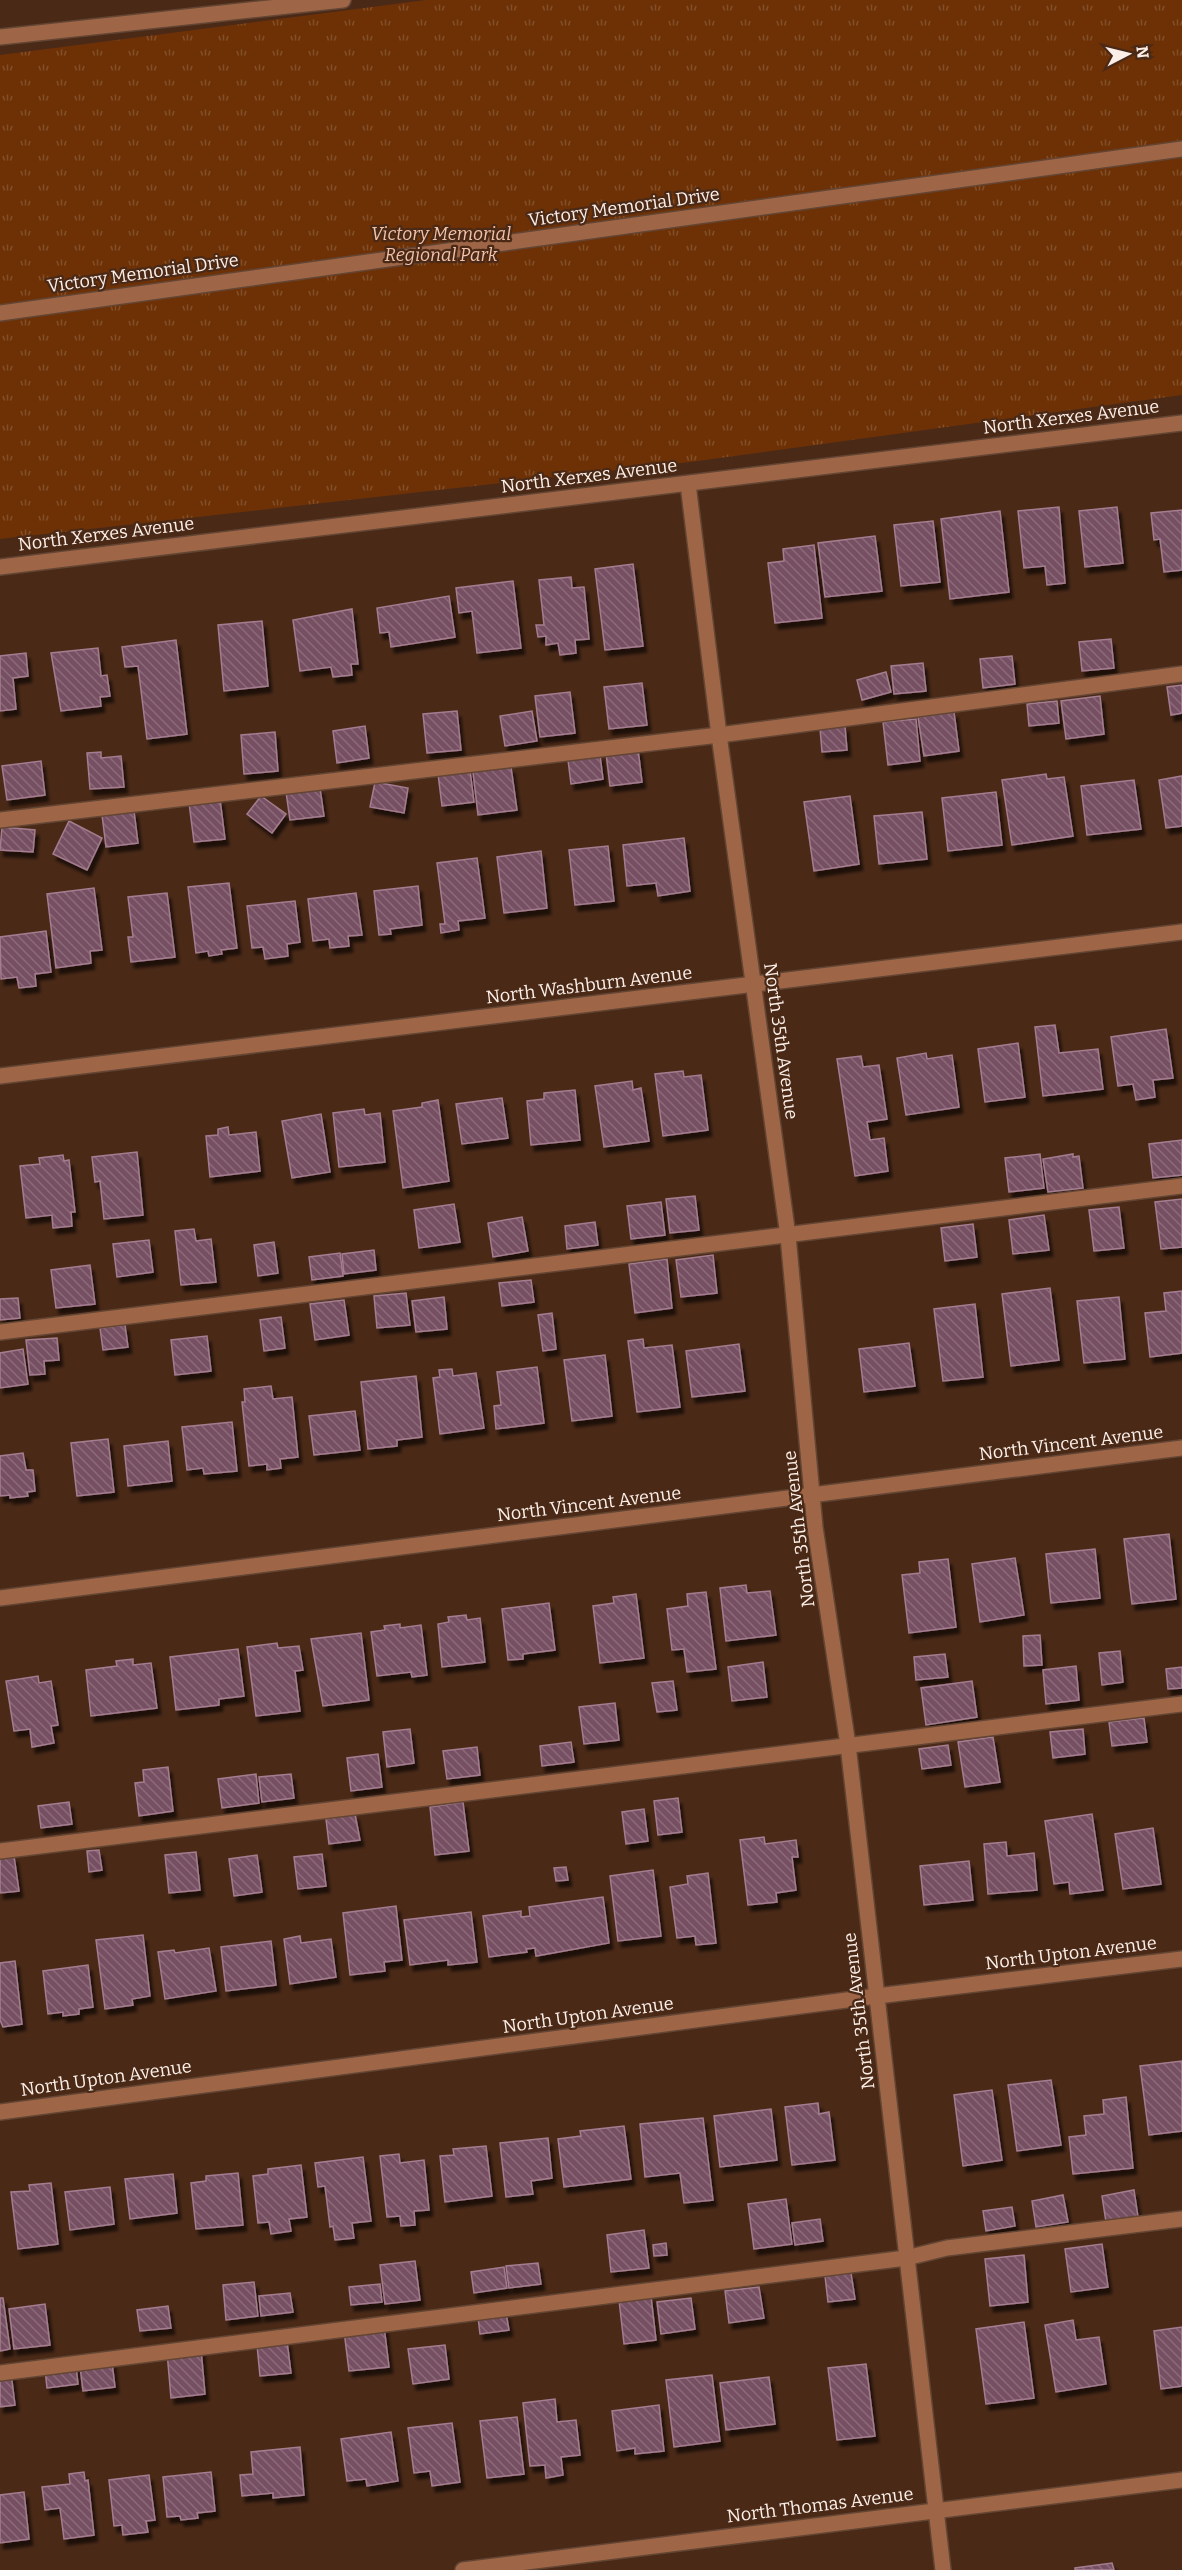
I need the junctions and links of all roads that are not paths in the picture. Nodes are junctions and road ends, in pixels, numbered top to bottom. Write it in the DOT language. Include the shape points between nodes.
graph roads {
  1 [pos="343,0"];
  2 [pos="0,37"];
  3 [pos="1182,149"];
  4 [pos="0,312"];
  5 [pos="1182,423"];
  6 [pos="688,484"];
  7 [pos="0,567"];
  8 [pos="1182,674"];
  9 [pos="719,735"];
  10 [pos="0,820"];
  11 [pos="1182,932"];
  12 [pos="753,984"];
  13 [pos="0,1076"];
  14 [pos="1182,1186"];
  15 [pos="788,1236"];
  16 [pos="0,1332"];
  17 [pos="1182,1448"];
  18 [pos="812,1495"];
  19 [pos="0,1598"];
  20 [pos="1182,1704"];
  21 [pos="848,1745"];
  22 [pos="0,1851"];
  23 [pos="1182,1959"];
  24 [pos="878,1996"];
  25 [pos="0,2112"];
  26 [pos="1182,2219"];
  27 [pos="906,2258"];
  28 [pos="0,2373"];
  29 [pos="1182,2480"];
  30 [pos="938,2510"];
  31 [pos="463,2570"];
  32 [pos="943,2570"];
  1 -- 2 [label="street"];
  3 -- 4 [label="street, Victory Memorial Drive"];
  5 -- 6 [label="street, North Xerxes Avenue"];
  6 -- 7 [label="street, North Xerxes Avenue"];
  6 -- 9 [label="street, North 35th Avenue"];
  8 -- 9 [label="street"];
  9 -- 10 [label="street"];
  9 -- 12 [label="street, North 35th Avenue"];
  11 -- 12 [label="street, North Washburn Avenue"];
  12 -- 13 [label="street, North Washburn Avenue"];
  12 -- 15 [label="street, North 35th Avenue"];
  14 -- 15 [label="street"];
  15 -- 16 [label="street"];
  15 -- 18 [label="street, North 35th Avenue"];
  17 -- 18 [label="street, North Vincent Avenue"];
  18 -- 19 [label="street, North Vincent Avenue"];
  18 -- 21 [label="street, North 35th Avenue"];
  20 -- 21 [label="street"];
  21 -- 22 [label="street"];
  21 -- 24 [label="street, North 35th Avenue"];
  23 -- 24 [label="street, North Upton Avenue"];
  24 -- 25 [label="street, North Upton Avenue"];
  24 -- 27 [label="street, North 35th Avenue"];
  26 -- 27 [label="street" via="947,2248"];
  27 -- 28 [label="street"];
  27 -- 30 [label="street, North 35th Avenue"];
  29 -- 30 [label="street, North Thomas Avenue"];
  30 -- 31 [label="street, North Thomas Avenue"];
  30 -- 32 [label="street, North 35th Avenue"];
}
